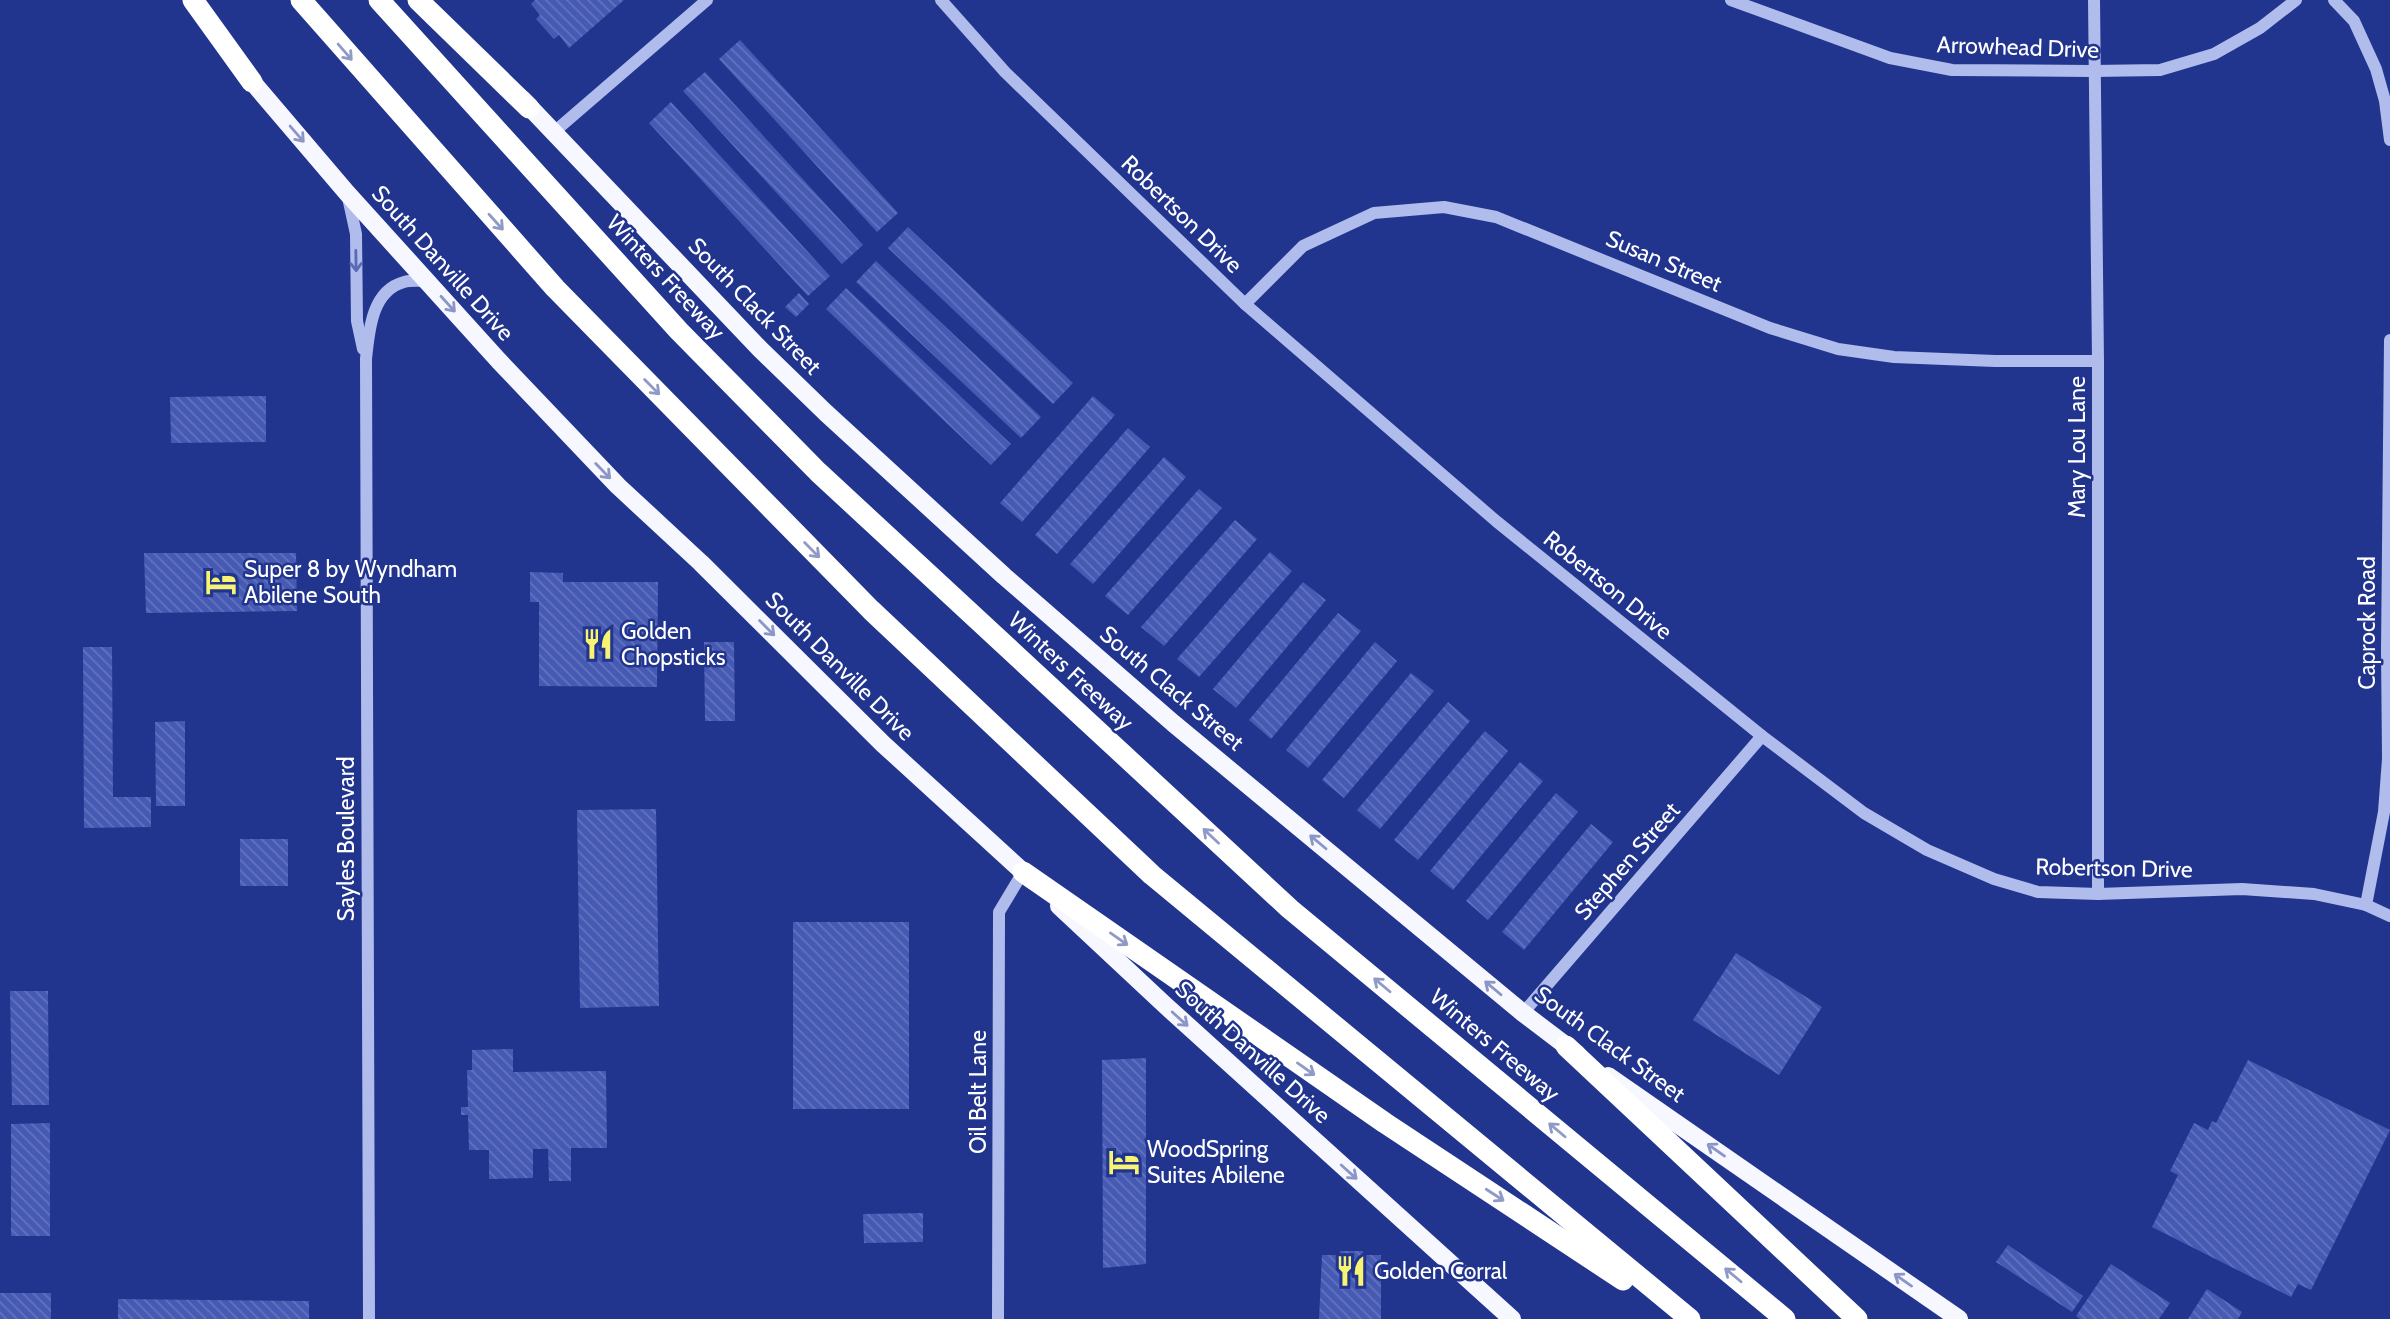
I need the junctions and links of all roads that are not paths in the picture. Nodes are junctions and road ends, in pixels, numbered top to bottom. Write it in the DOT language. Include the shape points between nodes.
graph roads {
  1 [pos="181,0"];
  2 [pos="193,0"];
  3 [pos="301,0"];
  4 [pos="379,0"];
  5 [pos="418,0"];
  6 [pos="433,0"];
  7 [pos="707,0"];
  8 [pos="941,0"];
  9 [pos="1731,0"];
  10 [pos="2094,0"];
  11 [pos="2296,0"];
  12 [pos="2334,0"];
  13 [pos="2093,71"];
  14 [pos="252,82"];
  15 [pos="529,108"];
  16 [pos="554,132"];
  17 [pos="2390,140"];
  18 [pos="347,193"];
  19 [pos="427,281"];
  20 [pos="1245,304"];
  21 [pos="2390,340"];
  22 [pos="366,359"];
  23 [pos="2098,361"];
  24 [pos="2388,651"];
  25 [pos="1762,736"];
  26 [pos="1023,872"];
  27 [pos="2098,894"];
  28 [pos="2366,905"];
  29 [pos="2390,916"];
  30 [pos="1523,1013"];
  31 [pos="1566,1046"];
  32 [pos="369,1319"];
  33 [pos="998,1319"];
  34 [pos="1512,1319"];
  35 [pos="1684,1319"];
  36 [pos="1690,1319"];
  37 [pos="1785,1319"];
  38 [pos="1857,1319"];
  39 [pos="1959,1319"];
  1 -- 14 [label="main road, South Danville Drive"];
  2 -- 14 [label="highway"];
  3 -- 36 [label="highway, one-way" via="555,288 871,610 1152,875"];
  37 -- 4 [label="highway, Winters Freeway, one-way" via="1290,909 818,472 678,331"];
  5 -- 15 [label="highway"];
  6 -- 15 [label="main road, South Clack Street"];
  7 -- 16 [label="street"];
  8 -- 20 [label="street, Robertson Drive" via="1005,72"];
  9 -- 13 [label="street, Arrowhead Drive" via="1890,58 1952,70"];
  10 -- 13 [label="street, Mary Lou Lane"];
  11 -- 13 [label="street, Arrowhead Drive" via="2260,28 2214,54 2160,70"];
  12 -- 17 [label="street" via="2354,21 2376,69"];
  13 -- 23 [label="street, Mary Lou Lane"];
  14 -- 18 [label="main road, South Danville Drive, one-way"];
  15 -- 16 [label="main road, South Clack Street"];
  30 -- 16 [label="main road, South Clack Street, one-way" via="1173,723 1004,576 760,349"];
  18 -- 19 [label="main road, South Danville Drive"];
  18 -- 22 [label="street, Sayles Boulevard, one-way" via="356,234 357,321"];
  19 -- 22 [label="street, Sayles Boulevard" via="403,282 381,298 373,313"];
  19 -- 26 [label="main road, South Danville Drive, one-way" via="618,486 883,744"];
  20 -- 23 [label="street, Susan Street" via="1303,246 1374,213 1444,207 1496,217 1770,328 1838,349 1894,357"];
  20 -- 25 [label="street, Robertson Drive" via="1496,521"];
  21 -- 24 [label="street, Caprock Road"];
  22 -- 32 [label="street, Sayles Boulevard"];
  23 -- 27 [label="street, Mary Lou Lane"];
  24 -- 28 [label="street, Caprock Road" via="2384,812"];
  25 -- 27 [label="street, Robertson Drive" via="1864,813 1927,850 2038,892"];
  25 -- 30 [label="street, Stephen Street"];
  26 -- 33 [label="street, Oil Belt Lane" via="999,912"];
  26 -- 34 [label="main road, South Danville Drive, one-way"];
  26 -- 35 [label="highway, one-way" via="1385,1124"];
  27 -- 28 [label="street, Robertson Drive" via="2242,890 2314,894"];
  28 -- 29 [label="street, Robertson Drive"];
  30 -- 31 [label="main road, South Clack Street"];
  31 -- 38 [label="highway"];
  39 -- 31 [label="main road, South Clack Street, one-way"];
}
